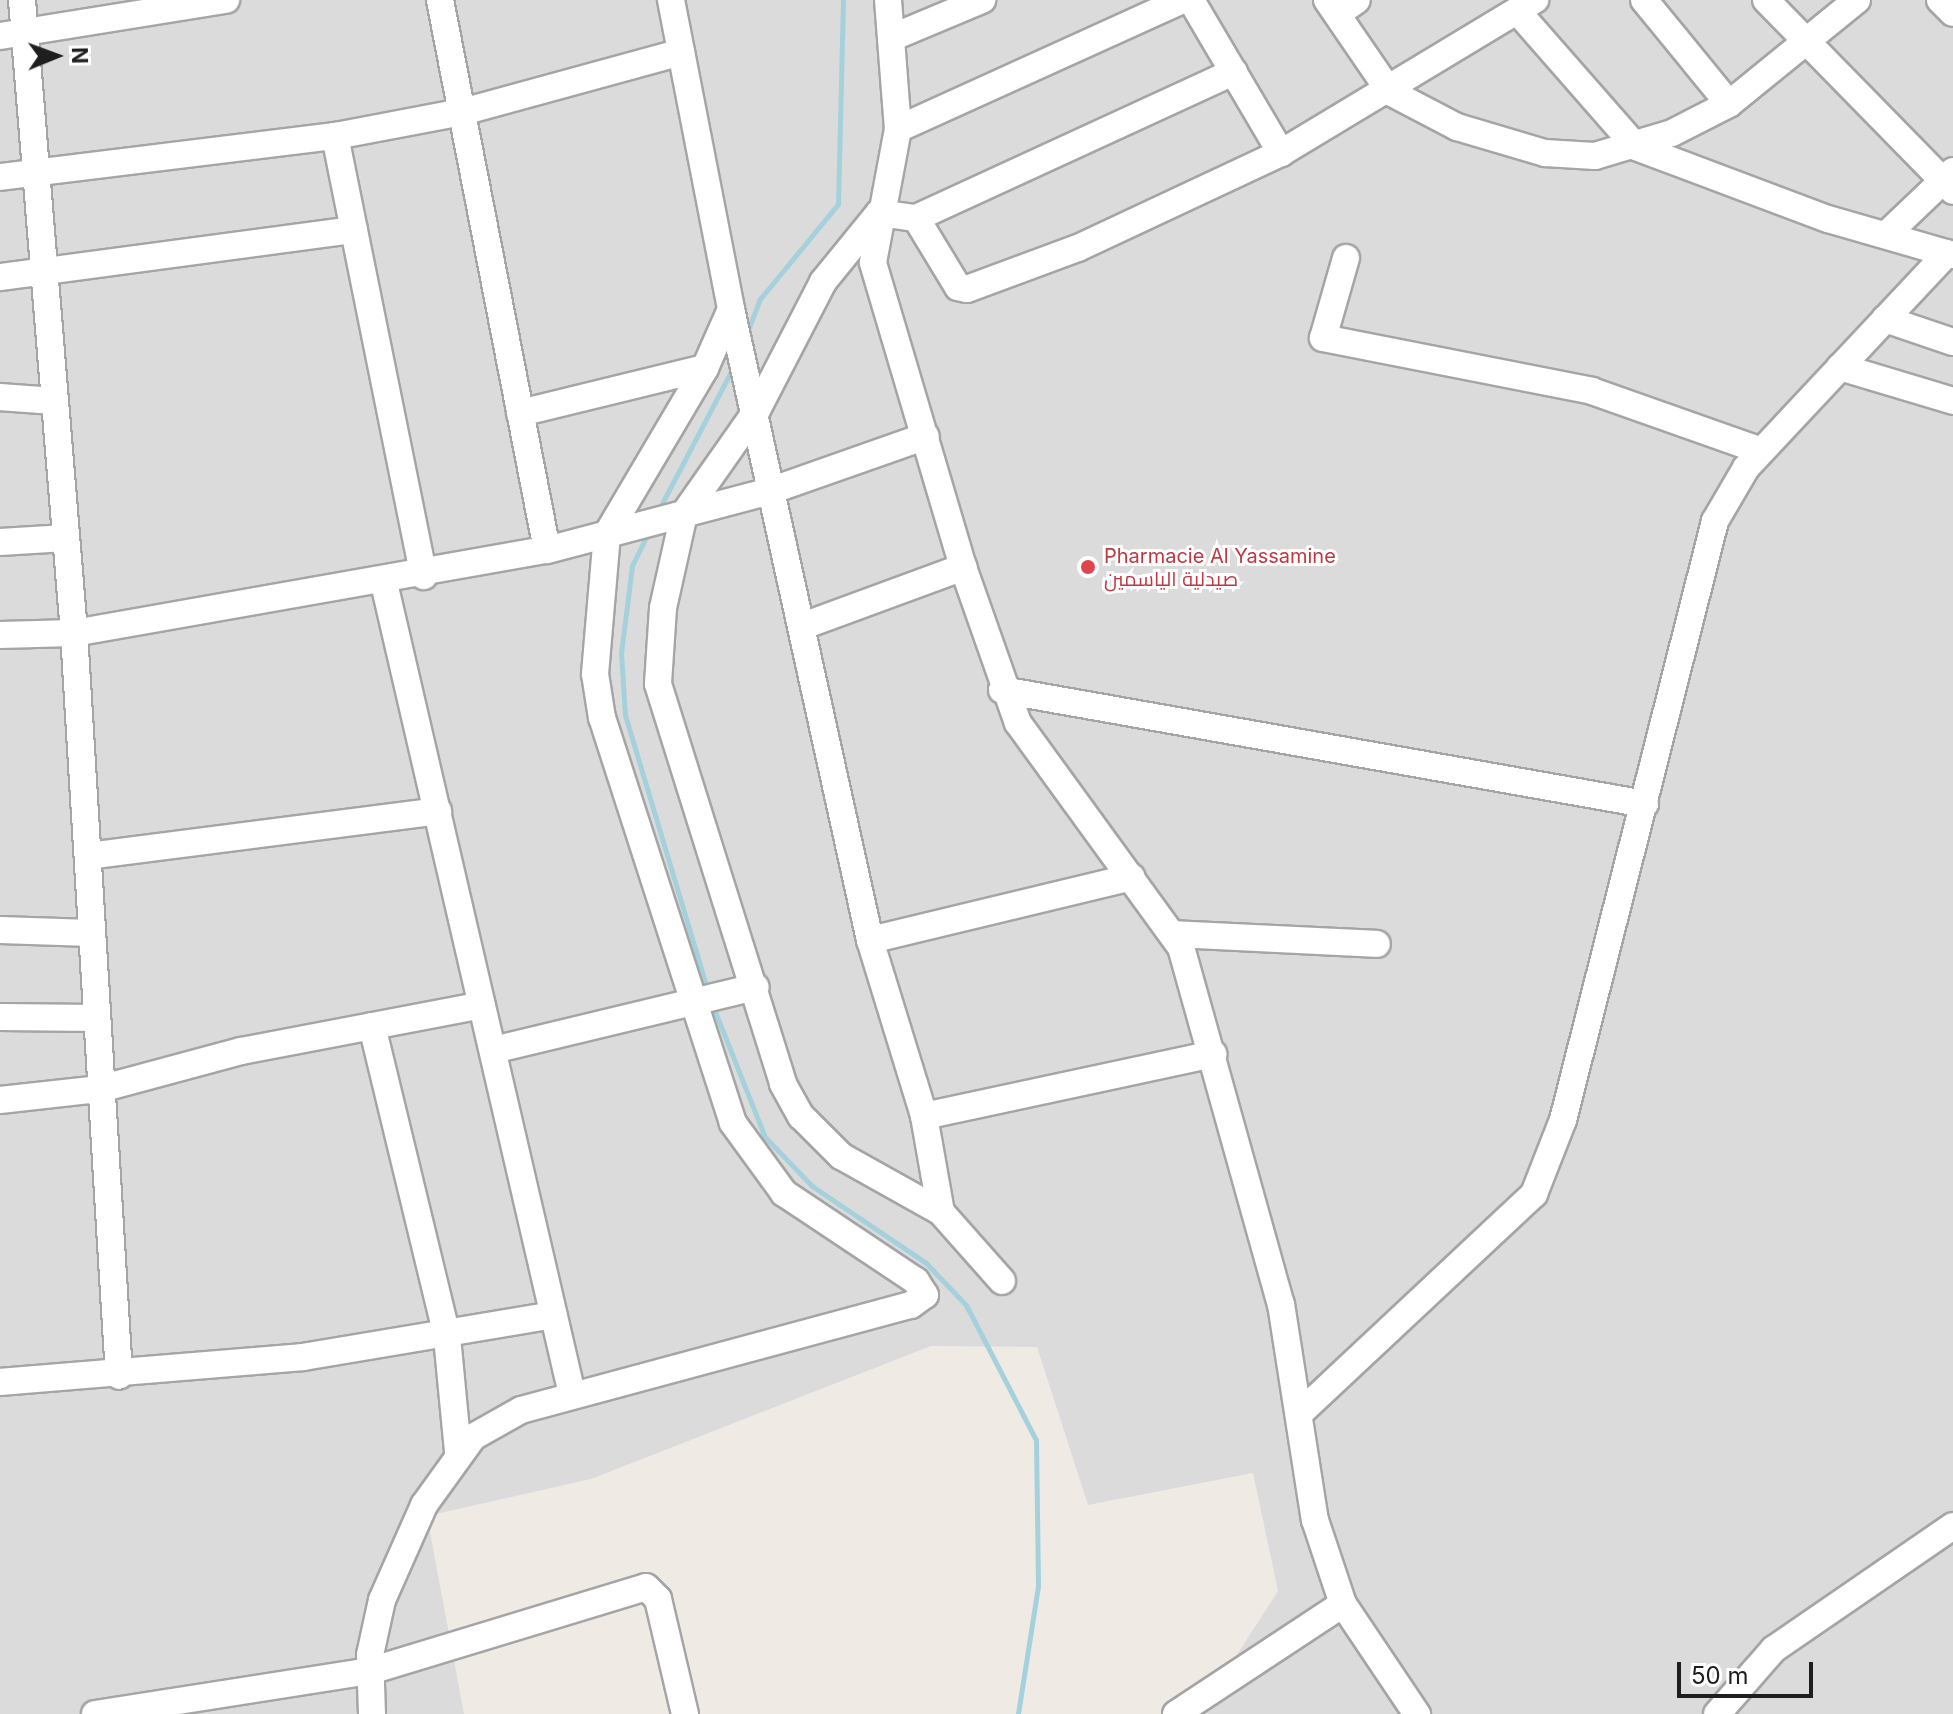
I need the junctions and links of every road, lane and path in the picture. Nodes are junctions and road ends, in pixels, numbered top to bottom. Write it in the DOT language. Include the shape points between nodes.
graph roads {
  1 [pos="22,0"];
  2 [pos="226,0"];
  3 [pos="440,0"];
  4 [pos="671,0"];
  5 [pos="888,0"];
  6 [pos="982,0"];
  7 [pos="1182,0"];
  8 [pos="1191,0"];
  9 [pos="1644,0"];
  10 [pos="1766,0"];
  11 [pos="1857,0"];
  12 [pos="1940,0"];
  13 [pos="1340,5"];
  14 [pos="1526,6"];
  15 [pos="1953,13"];
  16 [pos="12,36"];
  17 [pos="891,38"];
  18 [pos="1808,42"];
  19 [pos="681,52"];
  20 [pos="1234,72"];
  21 [pos="1390,92"];
  22 [pos="1729,104"];
  23 [pos="462,112"];
  24 [pos="898,129"];
  25 [pos="335,136"];
  26 [pos="1636,147"];
  27 [pos="1281,153"];
  28 [pos="36,176"];
  29 [pos="0,177"];
  30 [pos="1950,181"];
  31 [pos="879,213"];
  32 [pos="916,218"];
  33 [pos="354,230"];
  34 [pos="1888,233"];
  35 [pos="1950,254"];
  36 [pos="1346,258"];
  37 [pos="44,274"];
  38 [pos="0,277"];
  39 [pos="731,309"];
  40 [pos="1885,319"];
  41 [pos="1953,342"];
  42 [pos="1840,367"];
  43 [pos="705,368"];
  44 [pos="0,397"];
  45 [pos="55,401"];
  46 [pos="1953,401"];
  47 [pos="757,410"];
  48 [pos="520,413"];
  49 [pos="926,436"];
  50 [pos="1761,451"];
  51 [pos="770,491"];
  52 [pos="677,516"];
  53 [pos="615,532"];
  54 [pos="66,538"];
  55 [pos="0,542"];
  56 [pos="547,550"];
  57 [pos="963,567"];
  58 [pos="424,576"];
  59 [pos="384,583"];
  60 [pos="803,626"];
  61 [pos="74,633"];
  62 [pos="0,635"];
  63 [pos="1002,690"];
  64 [pos="1645,804"];
  65 [pos="438,811"];
  66 [pos="88,856"];
  67 [pos="1132,877"];
  68 [pos="0,930"];
  69 [pos="91,933"];
  70 [pos="1173,934"];
  71 [pos="870,940"];
  72 [pos="1377,944"];
  73 [pos="745,990"];
  74 [pos="696,1002"];
  75 [pos="482,1005"];
  76 [pos="0,1017"];
  77 [pos="96,1018"];
  78 [pos="372,1026"];
  79 [pos="493,1050"];
  80 [pos="1213,1054"];
  81 [pos="100,1089"];
  82 [pos="0,1100"];
  83 [pos="924,1116"];
  84 [pos="941,1212"];
  85 [pos="1002,1281"];
  86 [pos="554,1315"];
  87 [pos="447,1337"];
  88 [pos="119,1376"];
  89 [pos="0,1382"];
  90 [pos="572,1394"];
  91 [pos="1299,1414"];
  92 [pos="458,1452"];
  93 [pos="1953,1526"];
  94 [pos="1343,1604"];
  95 [pos="370,1671"];
  96 [pos="172,1706"];
  97 [pos="95,1714"];
  98 [pos="372,1714"];
  99 [pos="685,1714"];
  100 [pos="1176,1714"];
  101 [pos="1417,1714"];
  102 [pos="1717,1714"];
  1 -- 16 [label="street"];
  2 -- 16 [label="street"];
  3 -- 23 [label="street"];
  4 -- 19 [label="street"];
  5 -- 17 [label="street"];
  6 -- 17 [label="street"];
  7 -- 24 [label="street"];
  8 -- 20 [label="street"];
  9 -- 22 [label="street"];
  10 -- 18 [label="street"];
  11 -- 18 [label="street"];
  12 -- 15 [label="street"];
  13 -- 21 [label="street"];
  14 -- 21 [label="street"];
  14 -- 26 [label="street"];
  16 -- 28 [label="street"];
  17 -- 24 [label="street"];
  18 -- 22 [label="street"];
  18 -- 30 [label="street"];
  19 -- 23 [label="street"];
  19 -- 39 [label="street"];
  20 -- 27 [label="street"];
  20 -- 32 [label="street"];
  21 -- 26 [label="street" via="1457,127 1545,153 1595,156"];
  21 -- 27 [label="street"];
  22 -- 26 [label="street"];
  23 -- 25 [label="street"];
  23 -- 48 [label="street"];
  24 -- 31 [label="street"];
  25 -- 28 [label="street"];
  25 -- 33 [label="street"];
  26 -- 34 [label="street" via="1828,219"];
  27 -- 32 [label="street" via="1078,248 967,289 958,287"];
  28 -- 29 [label="street"];
  28 -- 37 [label="street"];
  30 -- 34 [label="street"];
  31 -- 32 [label="street"];
  31 -- 47 [label="street" via="823,282"];
  31 -- 49 [label="street" via="873,263"];
  33 -- 37 [label="street"];
  33 -- 58 [label="street"];
  34 -- 35 [label="street"];
  35 -- 40 [label="street"];
  36 -- 50 [label="street" via="1323,338 1592,391"];
  37 -- 38 [label="street"];
  37 -- 45 [label="street"];
  39 -- 43 [label="street"];
  39 -- 47 [label="street"];
  40 -- 41 [label="street"];
  40 -- 42 [label="street"];
  42 -- 46 [label="street"];
  42 -- 50 [label="street"];
  43 -- 48 [label="street"];
  43 -- 53 [label="street"];
  44 -- 45 [label="street"];
  45 -- 54 [label="street"];
  47 -- 51 [label="street"];
  47 -- 52 [label="street"];
  48 -- 56 [label="street"];
  49 -- 51 [label="street"];
  49 -- 57 [label="street"];
  50 -- 64 [label="street" via="1715,521"];
  51 -- 52 [label="street"];
  51 -- 60 [label="street"];
  52 -- 53 [label="street"];
  52 -- 73 [label="street" via="658,684"];
  53 -- 56 [label="street"];
  53 -- 74 [label="street" via="595,674 602,718"];
  54 -- 55 [label="street"];
  54 -- 61 [label="street"];
  56 -- 58 [label="street"];
  57 -- 60 [label="street"];
  57 -- 63 [label="street"];
  58 -- 59 [label="street"];
  59 -- 61 [label="street"];
  59 -- 65 [label="street"];
  60 -- 71 [label="street"];
  61 -- 62 [label="street"];
  61 -- 66 [label="street"];
  63 -- 64 [label="street"];
  63 -- 67 [label="street"];
  64 -- 91 [label="street" via="1563,1120 1534,1194"];
  65 -- 66 [label="street"];
  65 -- 75 [label="street"];
  66 -- 69 [label="street"];
  67 -- 70 [label="street"];
  67 -- 71 [label="street"];
  68 -- 69 [label="street"];
  69 -- 77 [label="street"];
  70 -- 72 [label="street"];
  70 -- 80 [label="street"];
  71 -- 83 [label="street"];
  73 -- 74 [label="street"];
  73 -- 84 [label="street" via="801,1116 841,1156"];
  74 -- 79 [label="street"];
  74 -- 90 [label="street" via="733,1123 758,1166 784,1193 916,1281 925,1295 911,1305"];
  75 -- 78 [label="street"];
  75 -- 79 [label="street"];
  76 -- 77 [label="street"];
  77 -- 81 [label="street"];
  78 -- 81 [label="street"];
  78 -- 87 [label="street"];
  79 -- 86 [label="street"];
  80 -- 83 [label="street"];
  80 -- 91 [label="street" via="1281,1304"];
  81 -- 82 [label="street"];
  81 -- 88 [label="street"];
  83 -- 84 [label="street"];
  84 -- 85 [label="street"];
  86 -- 87 [label="street"];
  86 -- 90 [label="street"];
  87 -- 88 [label="street"];
  87 -- 92 [label="street"];
  88 -- 89 [label="street"];
  90 -- 92 [label="street" via="490,1425"];
  91 -- 94 [label="street" via="1307,1486"];
  92 -- 95 [label="street" via="393,1574 373,1633"];
  93 -- 102 [label="street" via="1774,1649"];
  94 -- 100 [label="street"];
  94 -- 101 [label="street"];
  95 -- 96 [label="street"];
  95 -- 98 [label="street"];
  95 -- 99 [label="street" via="646,1587 658,1599"];
  96 -- 97 [label="street"];
}
